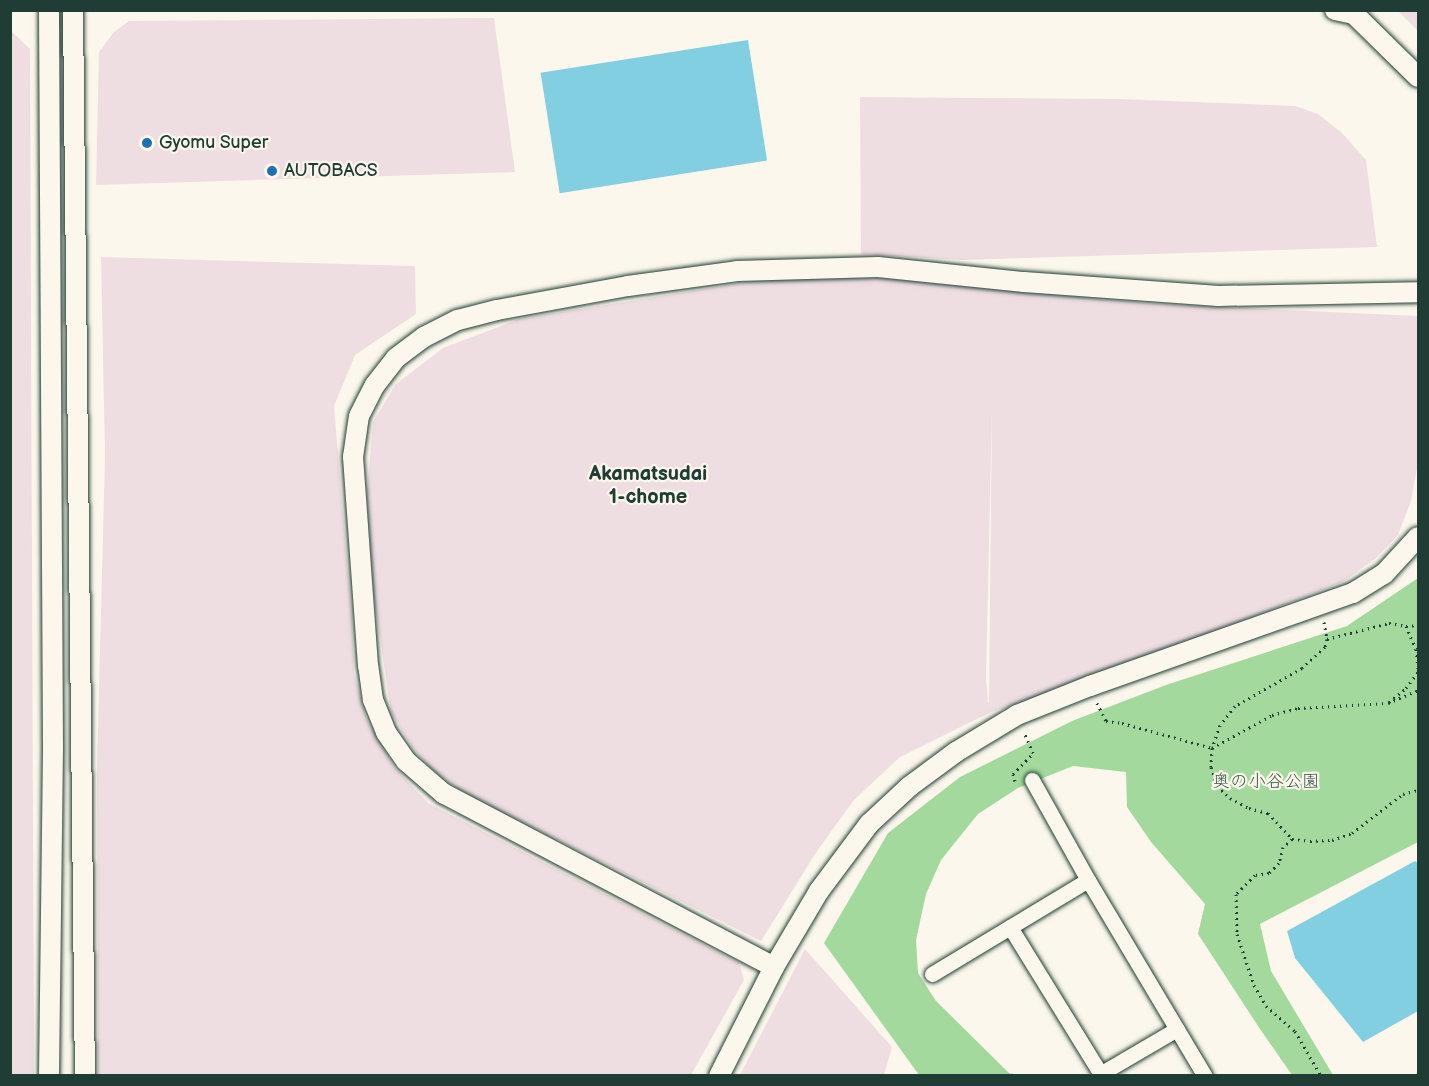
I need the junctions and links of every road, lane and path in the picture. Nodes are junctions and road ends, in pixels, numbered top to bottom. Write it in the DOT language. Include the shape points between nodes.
graph roads {
  1 [pos="49,10"];
  2 [pos="73,10"];
  3 [pos="1335,10"];
  4 [pos="1419,77"];
  5 [pos="1419,292"];
  6 [pos="1419,537"];
  7 [pos="1320,606"];
  8 [pos="1419,625"];
  9 [pos="1406,626"];
  10 [pos="1327,639"];
  11 [pos="1419,670"];
  12 [pos="1089,686"];
  13 [pos="1419,690"];
  14 [pos="1388,703"];
  15 [pos="1017,715"];
  16 [pos="1212,748"];
  17 [pos="1032,780"];
  18 [pos="1419,789"];
  19 [pos="1292,839"];
  20 [pos="1088,880"];
  21 [pos="1010,927"];
  22 [pos="774,967"];
  23 [pos="932,974"];
  24 [pos="1177,1029"];
  25 [pos="1101,1075"];
  26 [pos="49,1076"];
  27 [pos="85,1076"];
  28 [pos="719,1076"];
  29 [pos="1205,1076"];
  30 [pos="1321,1076"];
  1 -- 26 [label="street" via="53,748"];
  2 -- 27 [label="street"];
  3 -- 4 [label="street" via="1354,14"];
  5 -- 22 [label="street" via="1218,296 878,267 737,271 497,310 458,320 424,337 396,358 375,385 359,416 353,457 368,666 373,700 386,732 406,761 444,794"];
  6 -- 7 [label="street" via="1384,574 1353,593"];
  7 -- 10 [label="path"];
  7 -- 12 [label="street"];
  8 -- 9 [label="path"];
  9 -- 10 [label="path" via="1389,623"];
  9 -- 11 [label="path" via="1416,649"];
  10 -- 16 [label="path" via="1326,647 1302,668 1236,706 1220,725"];
  11 -- 14 [label="path"];
  12 -- 15 [label="street"];
  12 -- 16 [label="path" via="1106,721"];
  13 -- 14 [label="path"];
  14 -- 16 [label="path" via="1298,708 1272,716"];
  15 -- 17 [label="path" via="1033,753 1013,774 1015,782"];
  15 -- 22 [label="street" via="956,752 910,786 869,824 819,891"];
  16 -- 19 [label="path" via="1211,767 1217,786 1230,798 1268,813"];
  17 -- 20 [label="street"];
  18 -- 19 [label="path" via="1403,794 1352,833 1332,840"];
  19 -- 30 [label="path" via="1269,873 1255,875 1236,894 1238,934 1254,985 1266,1006 1295,1031"];
  20 -- 21 [label="street"];
  20 -- 24 [label="street"];
  21 -- 23 [label="street"];
  21 -- 25 [label="street"];
  22 -- 28 [label="street"];
  24 -- 25 [label="street"];
  24 -- 29 [label="street"];
}
